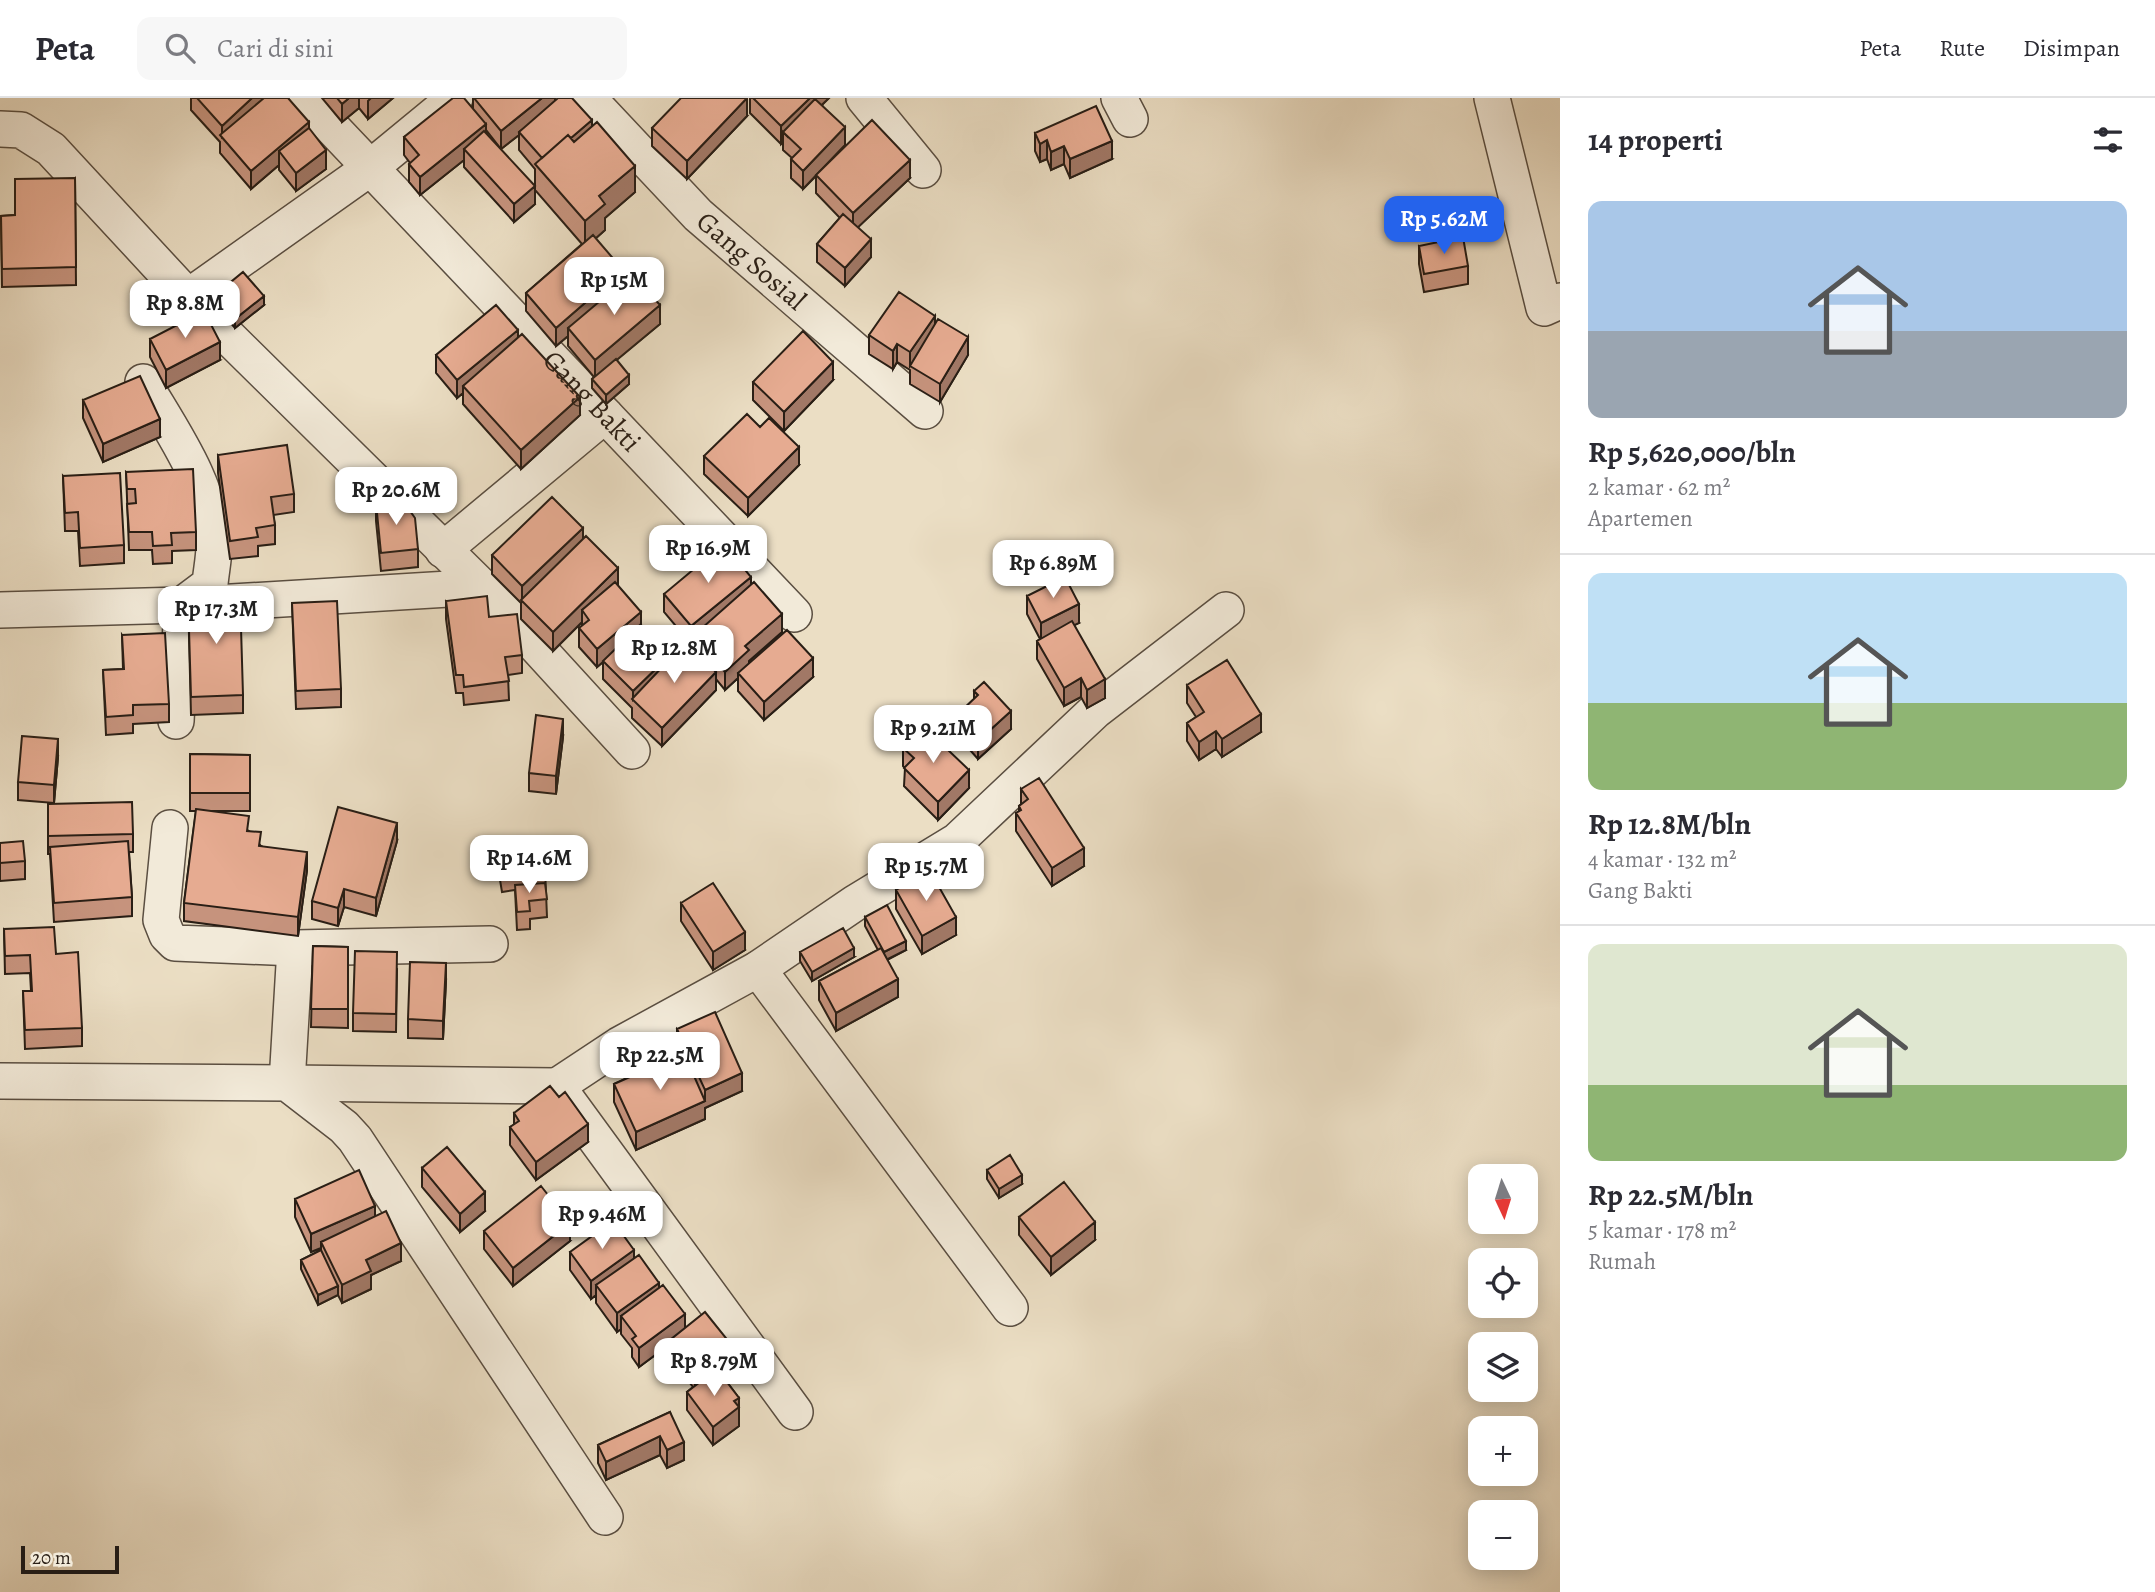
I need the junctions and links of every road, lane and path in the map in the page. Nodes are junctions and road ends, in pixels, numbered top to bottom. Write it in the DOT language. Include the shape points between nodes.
graph roads {
  1 [pos="304,98"];
  2 [pos="455,98"];
  3 [pos="588,98"];
  4 [pos="864,98"];
  5 [pos="1492,98"];
  6 [pos="0,129"];
  7 [pos="370,168"];
  8 [pos="923,170"];
  9 [pos="188,297"];
  10 [pos="1560,301"];
  11 [pos="143,382"];
  12 [pos="925,411"];
  13 [pos="605,415"];
  14 [pos="443,550"];
  15 [pos="482,587"];
  16 [pos="182,605"];
  17 [pos="0,610"];
  18 [pos="1226,610"];
  19 [pos="794,614"];
  20 [pos="176,721"];
  21 [pos="632,751"];
  22 [pos="170,828"];
  23 [pos="489,944"];
  24 [pos="295,948"];
  25 [pos="758,969"];
  26 [pos="0,1081"];
  27 [pos="287,1083"];
  28 [pos="556,1086"];
  29 [pos="1010,1308"];
  30 [pos="795,1412"];
  31 [pos="605,1517"];
  1 -- 7 [label="street, Gang Bakti"];
  2 -- 7 [label="street"];
  3 -- 12 [label="street, Gang Sosial" via="698,215"];
  4 -- 8 [label="street"];
  5 -- 10 [label="street" via="1544,307"];
  6 -- 9 [label="street" via="21,130 51,149"];
  7 -- 9 [label="street"];
  7 -- 13 [label="street, Gang Bakti"];
  9 -- 14 [label="street"];
  11 -- 16 [label="street" via="190,461 206,503 214,546 210,584"];
  13 -- 14 [label="street"];
  13 -- 19 [label="street, Gang Bakti"];
  14 -- 15 [label="street"];
  15 -- 16 [label="street"];
  15 -- 21 [label="street"];
  16 -- 17 [label="street"];
  16 -- 20 [label="street"];
  18 -- 25 [label="street" via="1095,711 957,841"];
  22 -- 24 [label="street" via="161,920 175,943"];
  23 -- 24 [label="street"];
  24 -- 27 [label="street"];
  25 -- 28 [label="street" via="619,1045"];
  25 -- 29 [label="street"];
  26 -- 27 [label="street"];
  27 -- 28 [label="street"];
  27 -- 31 [label="street" via="355,1139"];
  28 -- 30 [label="street"];
}
